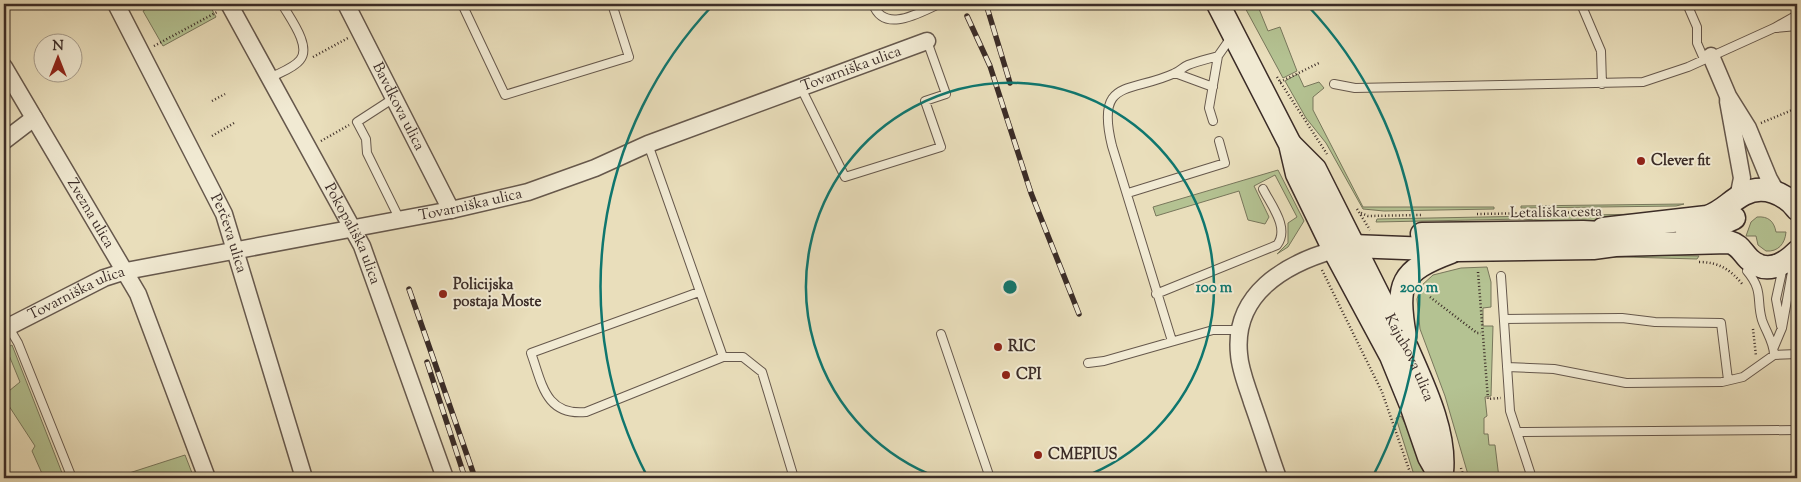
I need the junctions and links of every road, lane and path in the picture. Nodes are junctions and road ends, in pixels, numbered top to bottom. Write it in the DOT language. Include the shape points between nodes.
graph roads {
  1 [pos="116,4"];
  2 [pos="282,4"];
  3 [pos="346,4"];
  4 [pos="462,4"];
  5 [pos="612,4"];
  6 [pos="873,4"];
  7 [pos="940,4"];
  8 [pos="1218,4"];
  9 [pos="1581,4"];
  10 [pos="1687,4"];
  11 [pos="229,5"];
  12 [pos="1797,15"];
  13 [pos="1797,26"];
  14 [pos="1774,28"];
  15 [pos="360,32"];
  16 [pos="1233,34"];
  17 [pos="927,41"];
  18 [pos="141,53"];
  19 [pos="303,56"];
  20 [pos="1218,56"];
  21 [pos="1707,57"];
  22 [pos="1319,63"];
  23 [pos="4,67"];
  24 [pos="1175,74"];
  25 [pos="1275,74"];
  26 [pos="270,78"];
  27 [pos="1280,82"];
  28 [pos="1334,84"];
  29 [pos="1602,84"];
  30 [pos="1212,87"];
  31 [pos="801,88"];
  32 [pos="225,94"];
  33 [pos="1728,96"];
  34 [pos="394,98"];
  35 [pos="212,101"];
  36 [pos="1797,108"];
  37 [pos="34,118"];
  38 [pos="1213,121"];
  39 [pos="357,122"];
  40 [pos="234,124"];
  41 [pos="1755,126"];
  42 [pos="212,136"];
  43 [pos="4,141"];
  44 [pos="1219,141"];
  45 [pos="648,144"];
  46 [pos="308,147"];
  47 [pos="1327,154"];
  48 [pos="1263,189"];
  49 [pos="1777,192"];
  50 [pos="1128,193"];
  51 [pos="1743,203"];
  52 [pos="1354,205"];
  53 [pos="1797,209"];
  54 [pos="451,210"];
  55 [pos="1601,212"];
  56 [pos="1361,213"];
  57 [pos="1475,214"];
  58 [pos="1426,215"];
  59 [pos="400,220"];
  60 [pos="1366,222"];
  61 [pos="1797,224"];
  62 [pos="354,228"];
  63 [pos="1588,240"];
  64 [pos="1457,250"];
  65 [pos="235,252"];
  66 [pos="1336,255"];
  67 [pos="1737,258"];
  68 [pos="1792,262"];
  69 [pos="126,271"];
  70 [pos="1478,272"];
  71 [pos="1501,276"];
  72 [pos="699,292"];
  73 [pos="1156,294"];
  74 [pos="1430,297"];
  75 [pos="1796,310"];
  76 [pos="1504,319"];
  77 [pos="5,325"];
  78 [pos="1753,326"];
  79 [pos="1782,328"];
  80 [pos="1240,330"];
  81 [pos="1481,333"];
  82 [pos="941,334"];
  83 [pos="1172,341"];
  84 [pos="1774,351"];
  85 [pos="1399,352"];
  86 [pos="1797,354"];
  87 [pos="723,357"];
  88 [pos="1088,363"];
  89 [pos="1507,367"];
  90 [pos="1756,368"];
  91 [pos="1728,380"];
  92 [pos="1509,398"];
  93 [pos="1797,430"];
  94 [pos="1517,432"];
  95 [pos="72,478"];
  96 [pos="207,478"];
  97 [pos="304,478"];
  98 [pos="445,478"];
  99 [pos="794,478"];
  100 [pos="990,478"];
  101 [pos="1278,478"];
  102 [pos="1412,478"];
  103 [pos="1441,478"];
  104 [pos="1532,478"];
  1 -- 18 [label="street, Perčeva ulica"];
  2 -- 19 [label="lane" via="304,45"];
  3 -- 15 [label="street, Bavdkova ulica"];
  4 -- 5 [label="lane" via="505,95 629,57"];
  6 -- 7 [label="lane" via="882,18 894,20"];
  8 -- 16 [label="main road, Kajuhova ulica"];
  9 -- 29 [label="lane" via="1600,51"];
  10 -- 21 [label="lane" via="1697,27 1697,42"];
  11 -- 18 [label="path"];
  11 -- 26 [label="street, Pokopališka ulica"];
  12 -- 14 [label="lane"];
  13 -- 14 [label="lane"];
  14 -- 21 [label="lane"];
  15 -- 19 [label="path" via="314,57"];
  15 -- 34 [label="street, Bavdkova ulica"];
  16 -- 20 [label="lane"];
  16 -- 66 [label="main road, Kajuhova ulica" via="1290,144 1314,169"];
  17 -- 31 [label="street, Tovarniška ulica"];
  17 -- 31 [label="lane" via="946,94 925,101 941,147 845,177"];
  18 -- 65 [label="street, Perčeva ulica" via="216,197"];
  19 -- 26 [label="lane"];
  20 -- 24 [label="lane" via="1187,66"];
  20 -- 30 [label="lane"];
  21 -- 29 [label="lane" via="1643,82"];
  21 -- 33 [label="street"];
  22 -- 27 [label="path"];
  23 -- 37 [label="street, Zvezna ulica"];
  24 -- 30 [label="lane"];
  24 -- 50 [label="lane" via="1123,89 1108,105 1108,128"];
  25 -- 27 [label="path"];
  26 -- 46 [label="street, Pokopališka ulica"];
  27 -- 47 [label="path"];
  28 -- 29 [label="lane" via="1355,88"];
  30 -- 38 [label="lane" via="1209,108"];
  31 -- 45 [label="street, Tovarniška ulica"];
  32 -- 35 [label="path"];
  33 -- 49 [label="street" via="1748,128 1768,179"];
  33 -- 51 [label="street"];
  34 -- 39 [label="lane"];
  34 -- 54 [label="street, Bavdkova ulica"];
  36 -- 41 [label="path"];
  37 -- 43 [label="street"];
  37 -- 69 [label="street, Zvezna ulica"];
  39 -- 46 [label="path"];
  39 -- 59 [label="lane" via="366,139 367,153"];
  40 -- 42 [label="path"];
  44 -- 50 [label="lane" via="1225,162"];
  45 -- 54 [label="street, Tovarniška ulica" via="595,168 528,192"];
  45 -- 72 [label="lane"];
  46 -- 62 [label="street, Pokopališka ulica"];
  48 -- 73 [label="lane" via="1281,225 1277,245"];
  49 -- 51 [label="main road, Letališka cesta" via="1763,190"];
  49 -- 53 [label="main road"];
  50 -- 73 [label="lane"];
  51 -- 61 [label="main road, Letališka cesta" via="1772,202"];
  51 -- 63 [label="main road, Letališka cesta" via="1717,226"];
  51 -- 67 [label="main road"];
  52 -- 56 [label="path"];
  54 -- 59 [label="street, Tovarniška ulica"];
  55 -- 57 [label="path, Letališka cesta"];
  56 -- 58 [label="path" via="1368,216"];
  56 -- 60 [label="path"];
  59 -- 62 [label="street, Tovarniška ulica"];
  62 -- 65 [label="street, Tovarniška ulica"];
  62 -- 98 [label="street, Pokopališka ulica"];
  63 -- 64 [label="main road, Letališka cesta"];
  63 -- 66 [label="main road, Letališka cesta" via="1366,236"];
  63 -- 67 [label="main road, Letališka cesta"];
  64 -- 66 [label="main road, Letališka cesta"];
  64 -- 85 [label="main road" via="1418,266 1405,281"];
  65 -- 69 [label="street, Tovarniška ulica"];
  65 -- 97 [label="street, Perčeva ulica"];
  66 -- 80 [label="street, Letališka cesta" via="1295,265 1268,281 1252,302"];
  66 -- 85 [label="main road, Kajuhova ulica" via="1400,338"];
  66 -- 102 [label="path" via="1359,342 1382,392"];
  67 -- 68 [label="main road, Letališka cesta" via="1759,277"];
  67 -- 68 [label="main road" via="1737,245 1761,267"];
  67 -- 84 [label="lane" via="1758,290 1762,318"];
  68 -- 79 [label="lane"];
  68 -- 79 [label="lane" via="1776,308"];
  69 -- 77 [label="street, Tovarniška ulica" via="104,278"];
  69 -- 96 [label="street, Zvezna ulica" via="138,294"];
  70 -- 81 [label="path"];
  71 -- 76 [label="lane"];
  72 -- 87 [label="lane"];
  72 -- 87 [label="lane" via="531,353 548,400 561,409 586,412"];
  73 -- 83 [label="lane"];
  74 -- 81 [label="path"];
  75 -- 86 [label="path"];
  76 -- 89 [label="lane"];
  76 -- 91 [label="lane" via="1622,318 1721,323"];
  77 -- 95 [label="lane" via="18,343"];
  78 -- 90 [label="path"];
  79 -- 84 [label="lane"];
  80 -- 83 [label="lane" via="1218,329"];
  80 -- 101 [label="street, Letališka cesta" via="1241,366"];
  81 -- 92 [label="path" via="1488,399"];
  82 -- 100 [label="lane"];
  83 -- 88 [label="lane"];
  84 -- 86 [label="lane"];
  84 -- 90 [label="lane"];
  85 -- 103 [label="main road, Kajuhova ulica" via="1427,398 1444,454"];
  87 -- 99 [label="lane" via="743,357 762,372"];
  89 -- 91 [label="lane" via="1554,369 1626,383"];
  89 -- 92 [label="lane"];
  90 -- 91 [label="lane" via="1743,377"];
  92 -- 94 [label="lane"];
  93 -- 94 [label="lane"];
  94 -- 104 [label="lane"];
}
